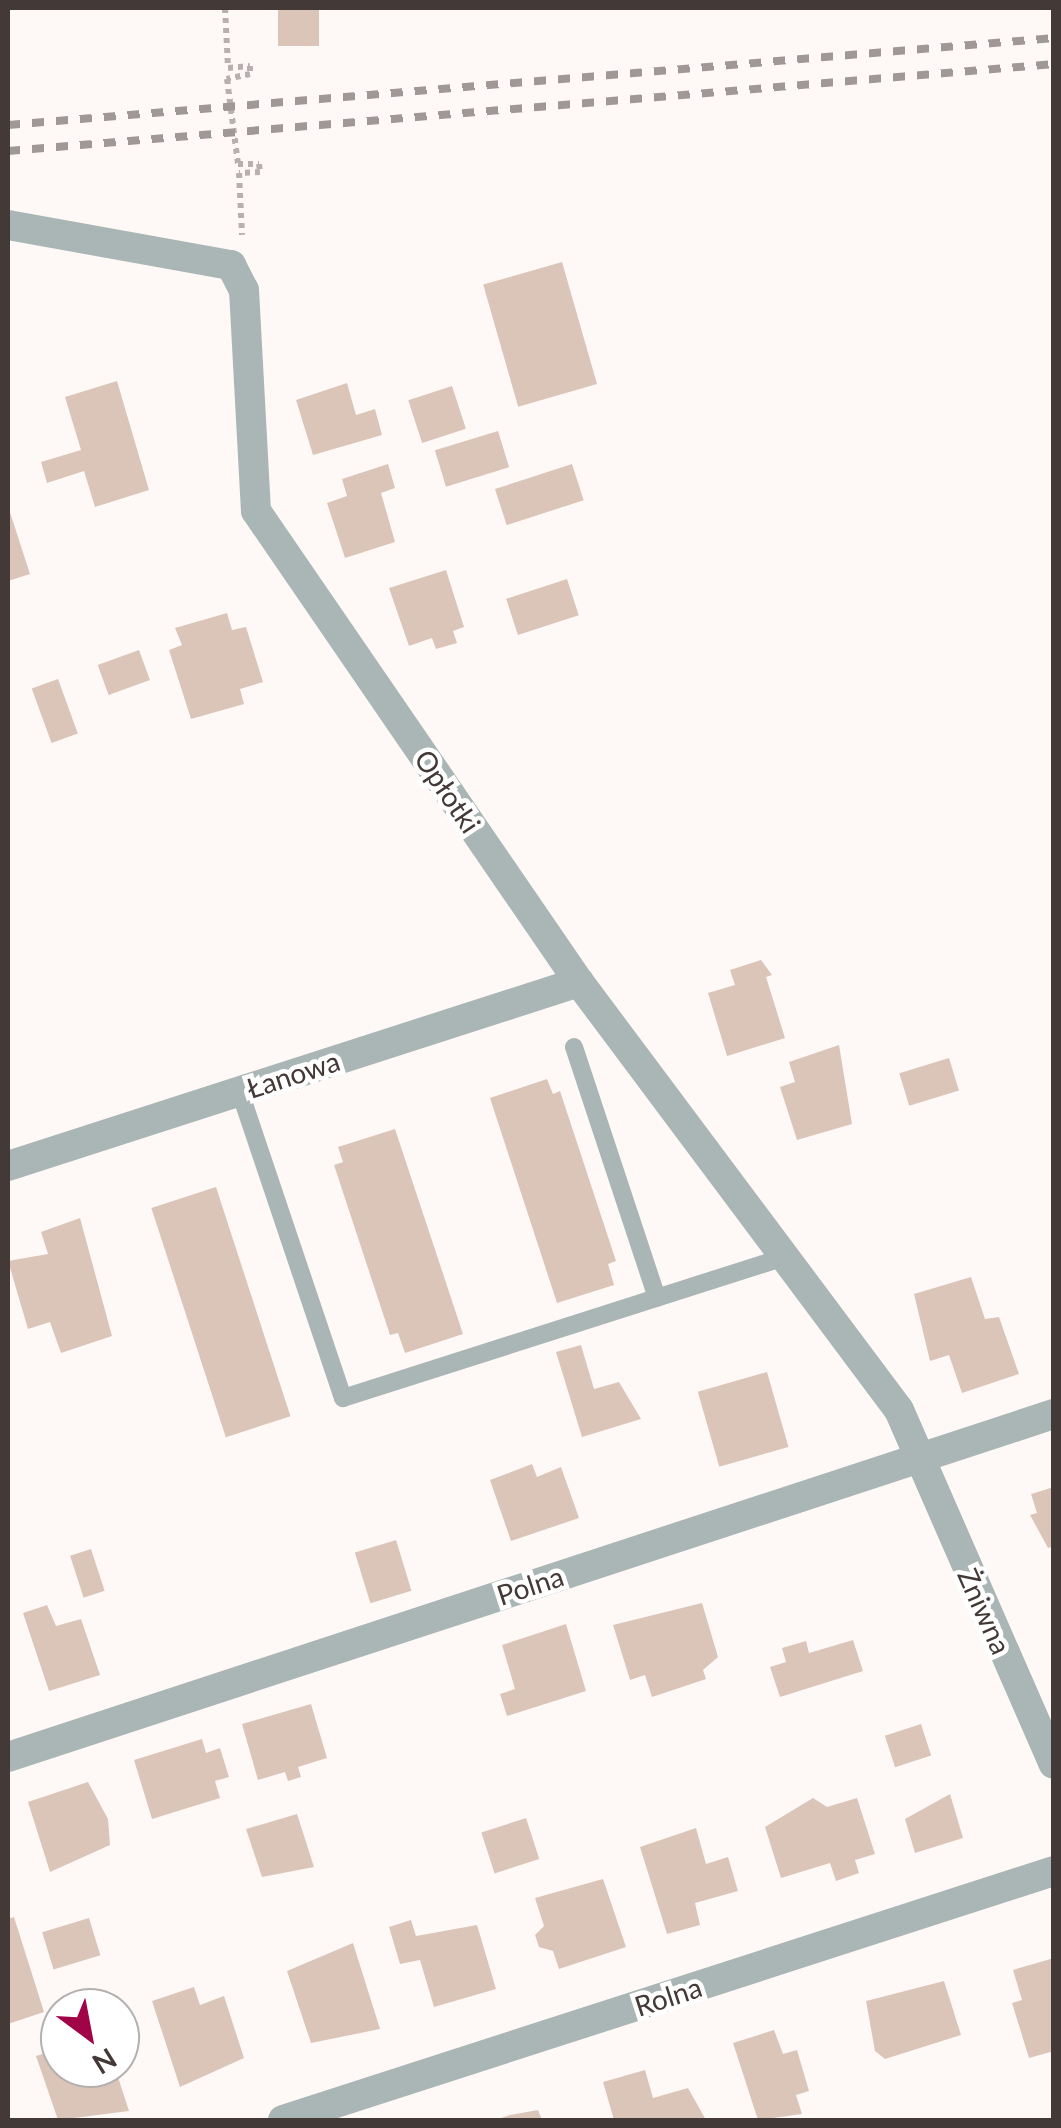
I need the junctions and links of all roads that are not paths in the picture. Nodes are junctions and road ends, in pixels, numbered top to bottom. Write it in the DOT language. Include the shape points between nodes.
graph roads {
  1 [pos="8,225"];
  2 [pos="580,982"];
  3 [pos="574,1048"];
  4 [pos="240,1092"];
  5 [pos="8,1166"];
  6 [pos="784,1257"];
  7 [pos="657,1298"];
  8 [pos="1054,1414"];
  9 [pos="921,1456"];
  10 [pos="8,1758"];
  11 [pos="1054,1764"];
  12 [pos="1054,1871"];
  13 [pos="283,2120"];
  1 -- 2 [label="street, Opłotki" via="231,265 244,290 256,511"];
  2 -- 4 [label="street, Łanowa"];
  2 -- 6 [label="street, Opłotki"];
  3 -- 7 [label="lane"];
  4 -- 5 [label="street, Łanowa"];
  4 -- 7 [label="lane" via="343,1398"];
  6 -- 7 [label="lane"];
  6 -- 9 [label="street, Opłotki" via="899,1410"];
  8 -- 9 [label="street, Polna"];
  9 -- 10 [label="street, Polna"];
  9 -- 11 [label="street, Żniwna"];
  12 -- 13 [label="street, Rolna"];
}
